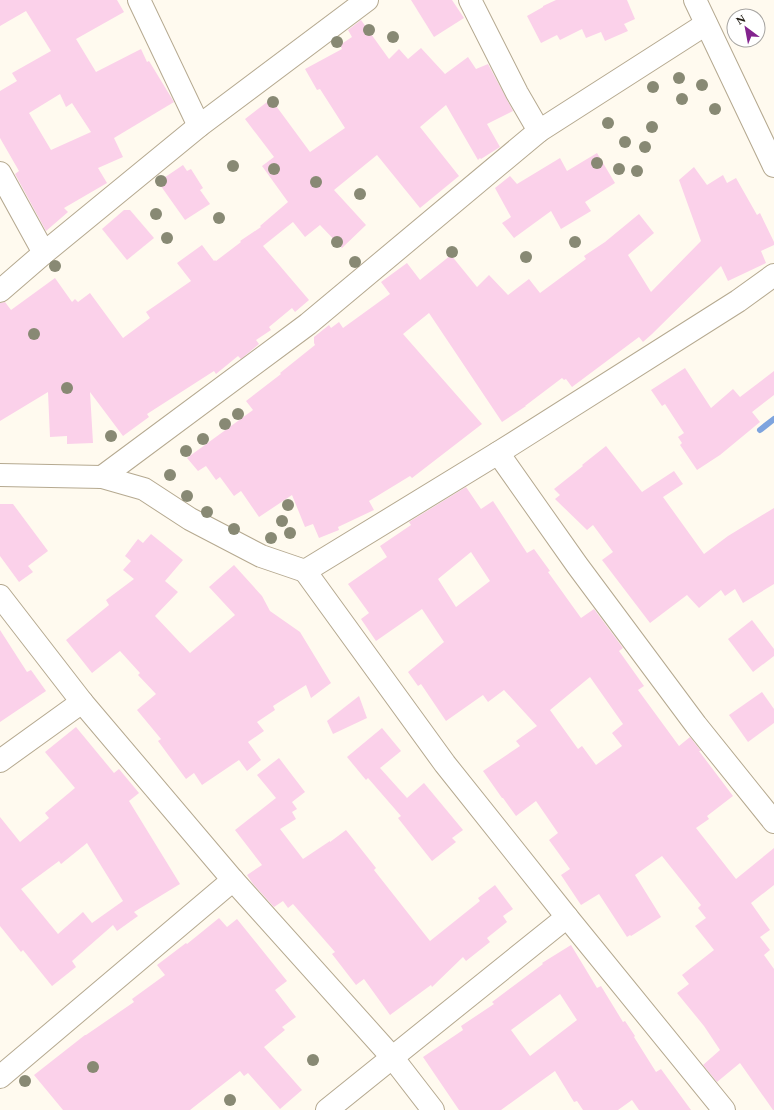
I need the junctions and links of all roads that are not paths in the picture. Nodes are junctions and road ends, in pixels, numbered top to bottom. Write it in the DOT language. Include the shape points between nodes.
graph roads {
  1 [pos="139,0"];
  2 [pos="367,0"];
  3 [pos="470,0"];
  4 [pos="695,0"];
  5 [pos="706,24"];
  6 [pos="199,126"];
  7 [pos="540,131"];
  8 [pos="774,166"];
  9 [pos="0,173"];
  10 [pos="44,253"];
  11 [pos="774,275"];
  12 [pos="0,291"];
  13 [pos="498,453"];
  14 [pos="0,475"];
  15 [pos="102,477"];
  16 [pos="305,571"];
  17 [pos="0,596"];
  18 [pos="82,702"];
  19 [pos="0,761"];
  20 [pos="774,822"];
  21 [pos="233,880"];
  22 [pos="567,917"];
  23 [pos="392,1057"];
  24 [pos="0,1077"];
  25 [pos="327,1110"];
  26 [pos="433,1110"];
  27 [pos="724,1110"];
  1 -- 6 [label="street"];
  2 -- 6 [label="street"];
  3 -- 7 [label="street" via="517,93"];
  4 -- 5 [label="street"];
  5 -- 7 [label="street"];
  5 -- 8 [label="street"];
  6 -- 10 [label="street"];
  7 -- 15 [label="street" via="308,324"];
  9 -- 10 [label="street"];
  10 -- 12 [label="street"];
  11 -- 13 [label="street" via="738,301"];
  13 -- 16 [label="street"];
  13 -- 20 [label="street" via="577,565 691,718"];
  14 -- 15 [label="street"];
  15 -- 16 [label="street" via="144,488 190,519 261,556"];
  16 -- 22 [label="street" via="445,764"];
  17 -- 18 [label="street"];
  18 -- 19 [label="street"];
  18 -- 21 [label="street"];
  21 -- 23 [label="street"];
  21 -- 24 [label="street"];
  22 -- 23 [label="street"];
  22 -- 27 [label="street"];
  23 -- 25 [label="street"];
  23 -- 26 [label="street"];
}
